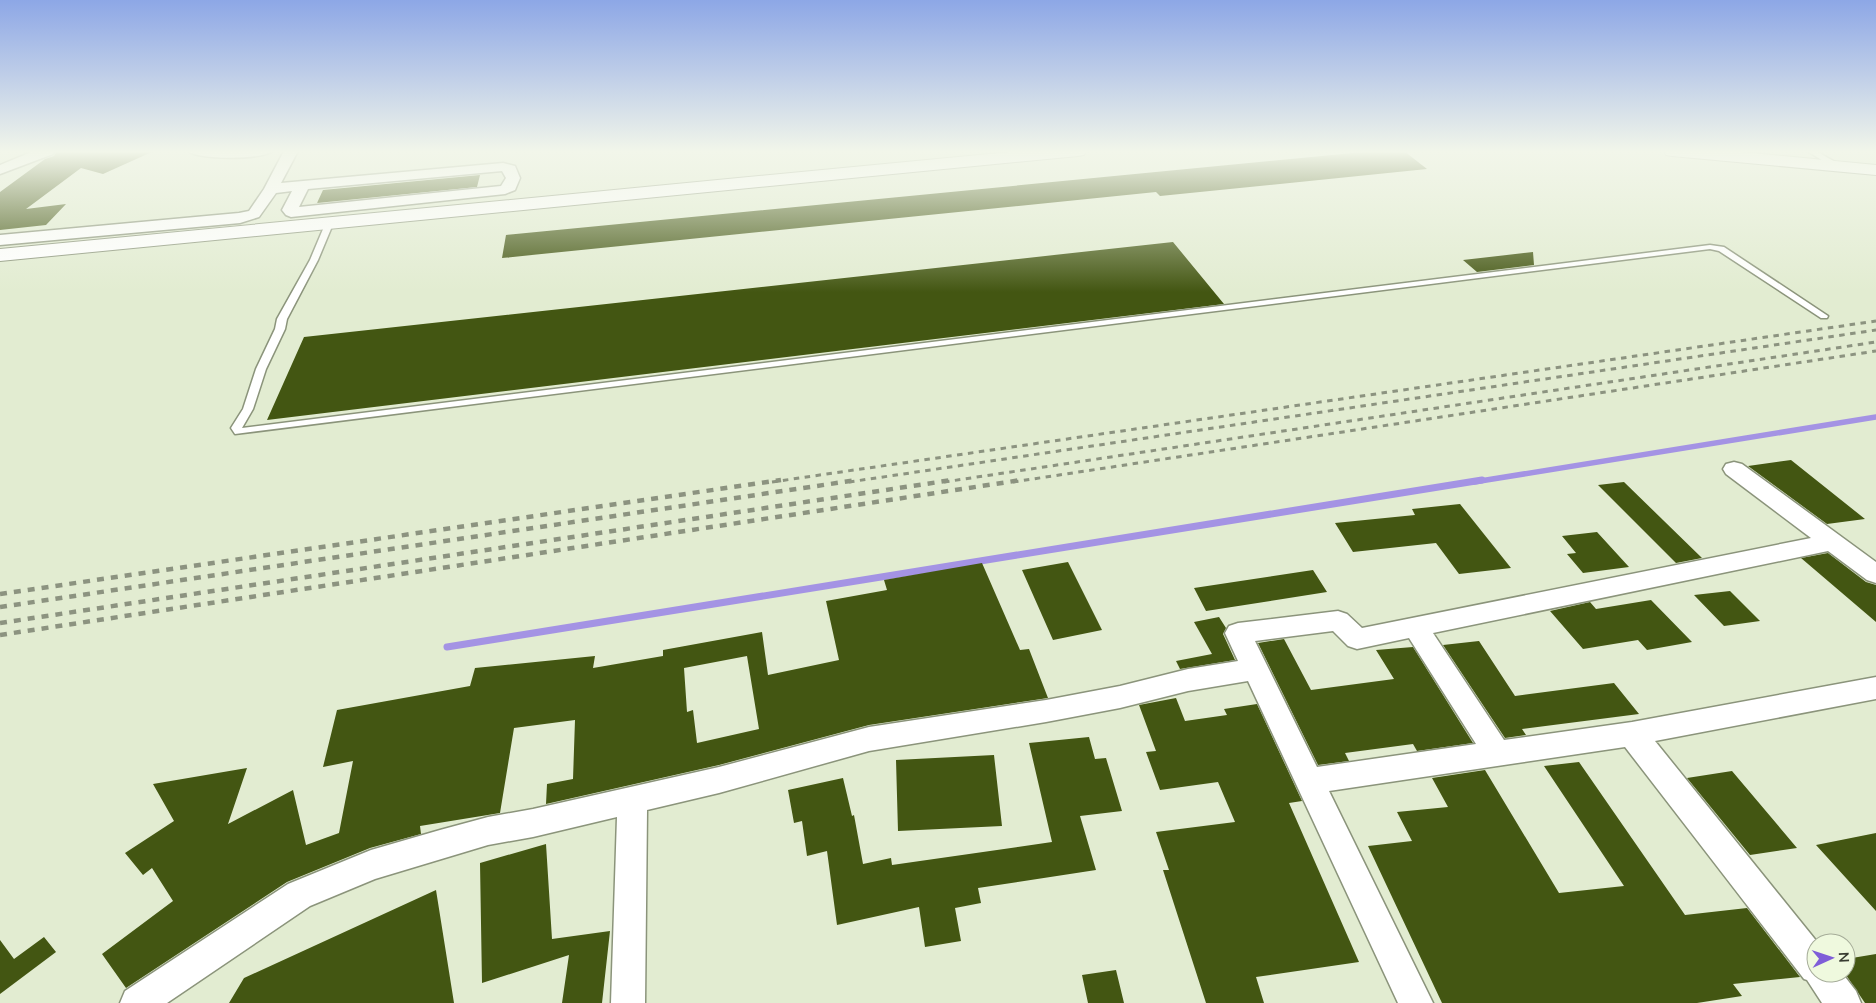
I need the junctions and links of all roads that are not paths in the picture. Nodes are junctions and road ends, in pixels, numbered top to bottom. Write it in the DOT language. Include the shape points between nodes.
graph roads {
  1 [pos="265,198"];
  2 [pos="296,198"];
  3 [pos="429,198"];
  4 [pos="601,198"];
  5 [pos="329,224"];
  6 [pos="0,240"];
  7 [pos="0,255"];
  8 [pos="1824,316"];
  9 [pos="1734,469"];
  10 [pos="1831,542"];
  11 [pos="1876,574"];
  12 [pos="1415,627"];
  13 [pos="1256,669"];
  14 [pos="1876,688"];
  15 [pos="1632,734"];
  16 [pos="1497,753"];
  17 [pos="1310,781"];
  18 [pos="632,799"];
  19 [pos="1806,954"];
  20 [pos="1829,983"];
  21 [pos="137,1003"];
  22 [pos="628,1003"];
  23 [pos="1416,1003"];
  24 [pos="1844,1003"];
  1 -- 6 [label="street" via="254,214 240,218"];
  2 -- 3 [label="street" via="291,212"];
  4 -- 5 [label="street"];
  5 -- 7 [label="street"];
  5 -- 8 [label="lane" via="314,260 282,319 248,409 236,428 239,432 1710,247 1721,250"];
  9 -- 10 [label="street"];
  10 -- 11 [label="street"];
  10 -- 12 [label="street"];
  12 -- 13 [label="street" via="1357,639 1338,621 1238,633"];
  12 -- 16 [label="street"];
  13 -- 17 [label="street"];
  13 -- 18 [label="street" via="1046,710 870,739 719,780"];
  14 -- 15 [label="street"];
  15 -- 16 [label="street"];
  15 -- 19 [label="street"];
  16 -- 17 [label="street"];
  17 -- 23 [label="street"];
  18 -- 21 [label="street" via="488,831 371,866 308,891"];
  18 -- 22 [label="street"];
  20 -- 24 [label="street"];
}
